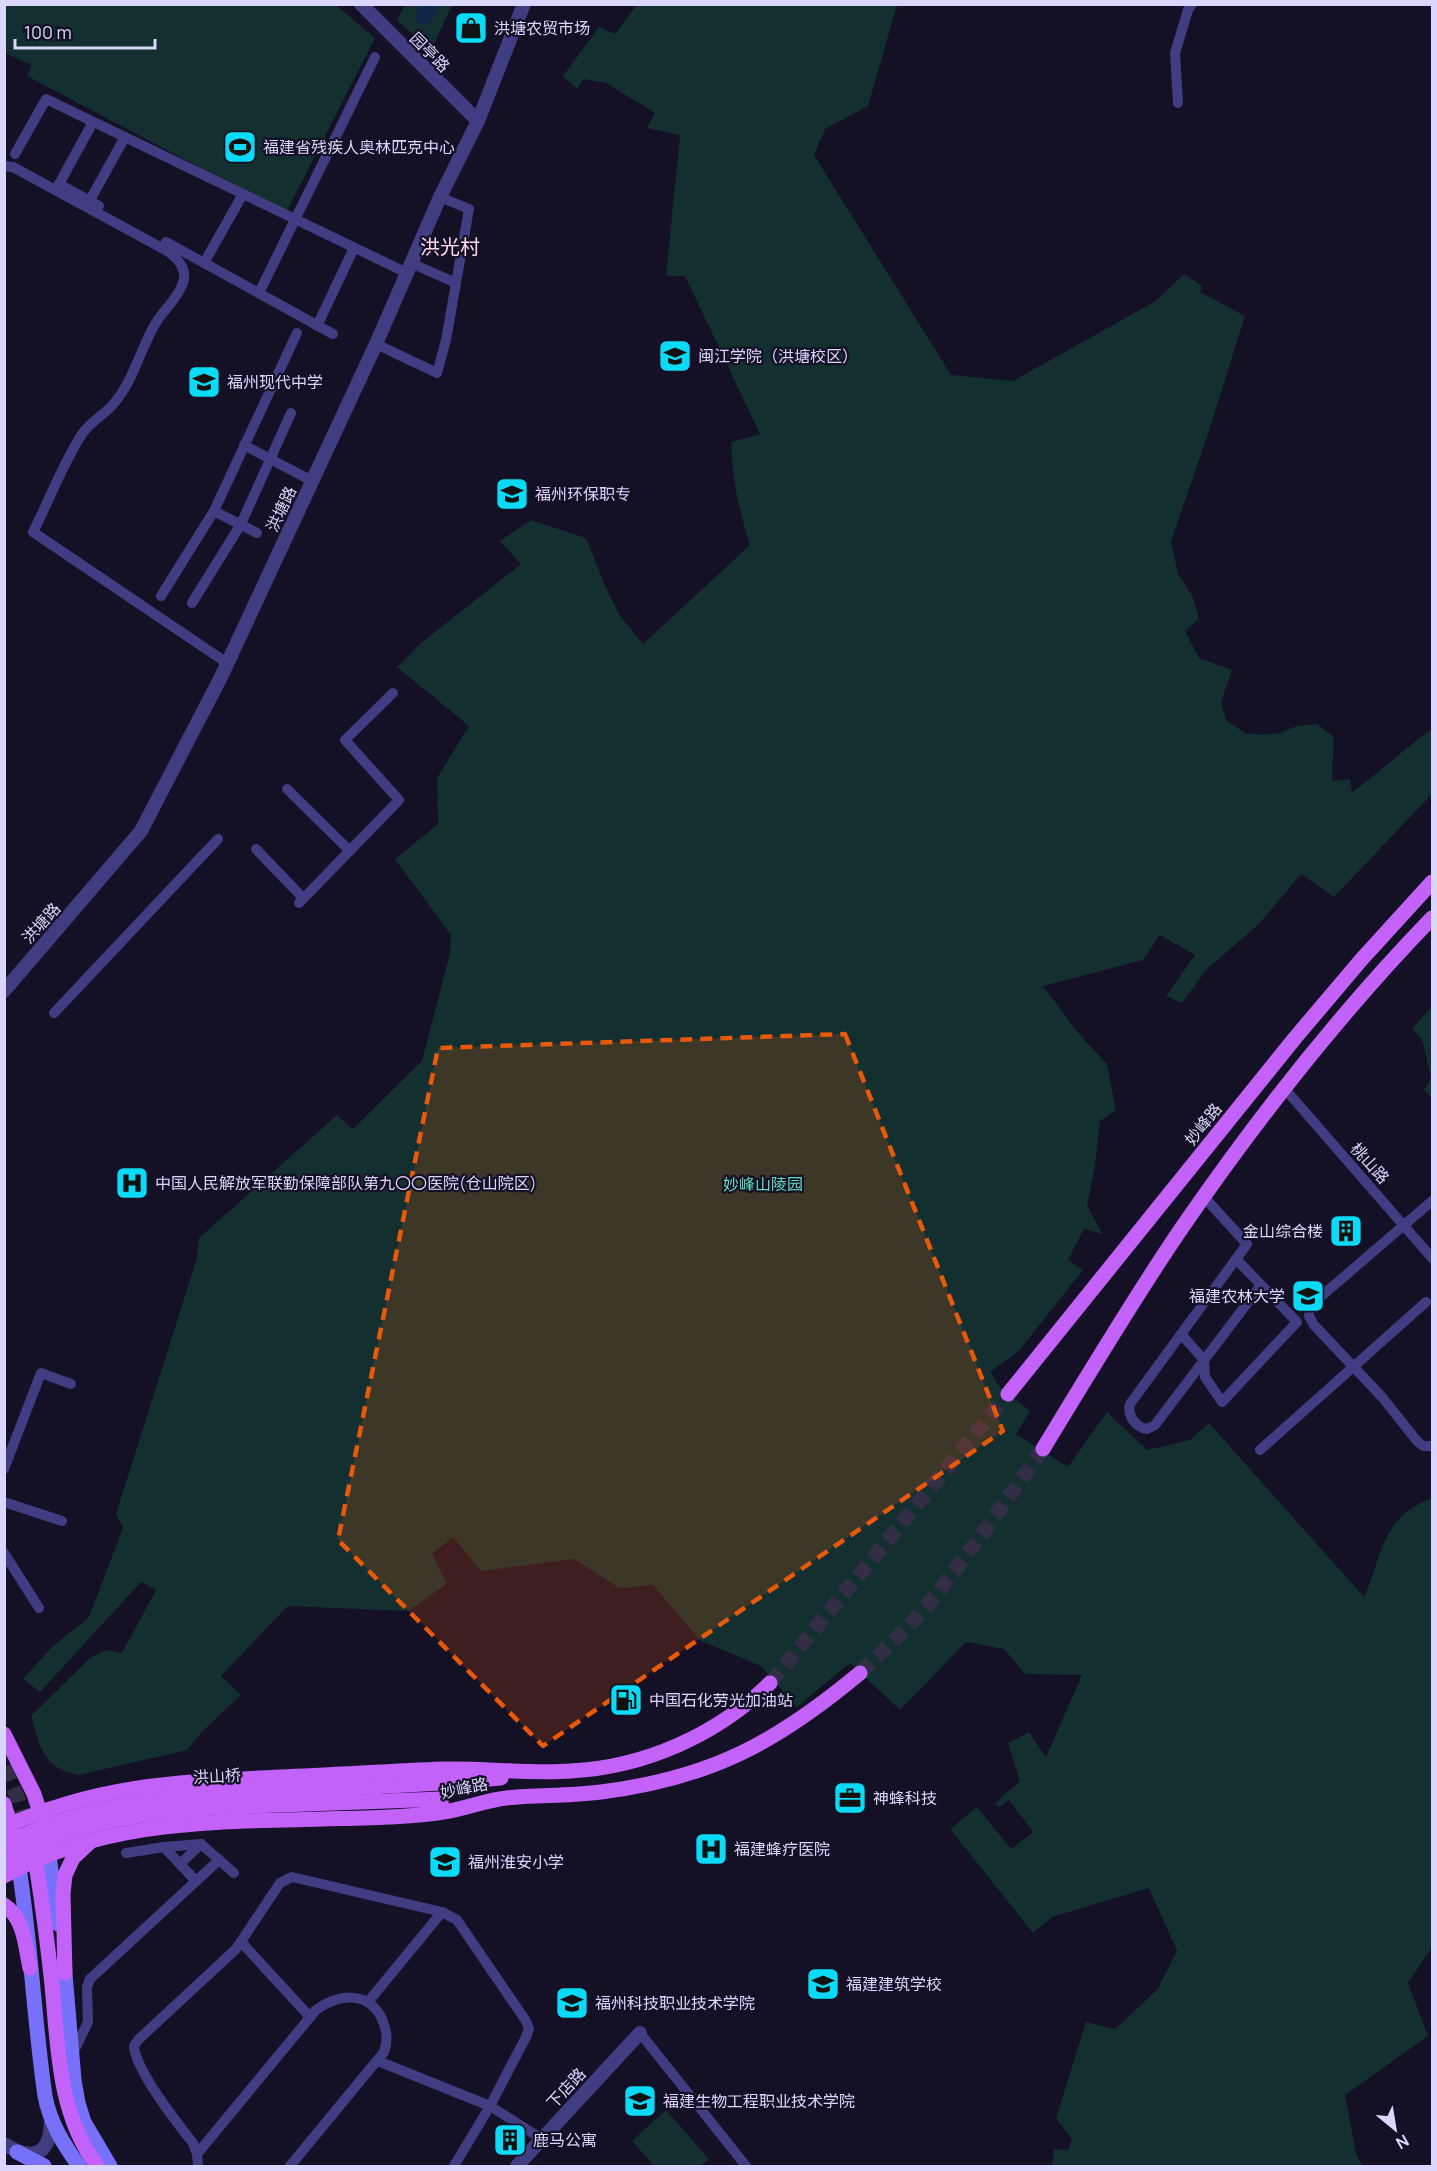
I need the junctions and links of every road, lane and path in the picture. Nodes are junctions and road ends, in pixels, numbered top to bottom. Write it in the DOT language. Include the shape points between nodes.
graph roads {
  1 [pos="360,4"];
  2 [pos="524,4"];
  3 [pos="1192,4"];
  4 [pos="375,57"];
  5 [pos="1178,103"];
  6 [pos="478,121"];
  7 [pos="93,122"];
  8 [pos="125,137"];
  9 [pos="15,154"];
  10 [pos="4,166"];
  11 [pos="243,194"];
  12 [pos="440,197"];
  13 [pos="90,200"];
  14 [pos="295,219"];
  15 [pos="354,248"];
  16 [pos="204,263"];
  17 [pos="409,268"];
  18 [pos="456,283"];
  19 [pos="258,293"];
  20 [pos="317,326"];
  21 [pos="297,333"];
  22 [pos="333,334"];
  23 [pos="376,344"];
  24 [pos="291,413"];
  25 [pos="244,446"];
  26 [pos="270,459"];
  27 [pos="312,481"];
  28 [pos="214,511"];
  29 [pos="241,525"];
  30 [pos="257,533"];
  31 [pos="161,596"];
  32 [pos="192,603"];
  33 [pos="227,663"];
  34 [pos="393,693"];
  35 [pos="287,789"];
  36 [pos="218,838"];
  37 [pos="256,849"];
  38 [pos="350,851"];
  39 [pos="1432,882"];
  40 [pos="1432,918"];
  41 [pos="4,991"];
  42 [pos="54,1013"];
  43 [pos="1285,1089"];
  44 [pos="1204,1197"];
  45 [pos="1432,1201"];
  46 [pos="1404,1224"];
  47 [pos="1432,1258"];
  48 [pos="1236,1259"];
  49 [pos="1262,1285"];
  50 [pos="1426,1302"];
  51 [pos="1181,1334"];
  52 [pos="1204,1360"];
  53 [pos="1353,1367"];
  54 [pos="71,1384"];
  55 [pos="1008,1394"];
  56 [pos="1432,1446"];
  57 [pos="1043,1449"];
  58 [pos="1260,1450"];
  59 [pos="4,1469"];
  60 [pos="4,1502"];
  61 [pos="62,1521"];
  62 [pos="4,1553"];
  63 [pos="39,1608"];
  64 [pos="860,1672"];
  65 [pos="770,1683"];
  66 [pos="4,1734"];
  67 [pos="570,1772"];
  68 [pos="503,1798"];
  69 [pos="4,1804"];
  70 [pos="40,1813"];
  71 [pos="8,1826"];
  72 [pos="93,1840"];
  73 [pos="4,1844"];
  74 [pos="201,1844"];
  75 [pos="164,1847"];
  76 [pos="126,1853"];
  77 [pos="49,1855"];
  78 [pos="4,1860"];
  79 [pos="219,1860"];
  80 [pos="180,1864"];
  81 [pos="30,1870"];
  82 [pos="234,1873"];
  83 [pos="4,1876"];
  84 [pos="196,1881"];
  85 [pos="4,1905"];
  86 [pos="442,1912"];
  87 [pos="242,1943"];
  88 [pos="30,1968"];
  89 [pos="65,1973"];
  90 [pos="368,2002"];
  91 [pos="310,2016"];
  92 [pos="640,2033"];
  93 [pos="73,2053"];
  94 [pos="378,2061"];
  95 [pos="490,2106"];
  96 [pos="51,2118"];
  97 [pos="542,2139"];
  98 [pos="11,2148"];
  99 [pos="197,2154"];
  100 [pos="44,2166"];
  101 [pos="79,2166"];
  102 [pos="88,2166"];
  103 [pos="97,2166"];
  104 [pos="110,2166"];
  105 [pos="198,2166"];
  106 [pos="290,2166"];
  107 [pos="454,2166"];
  108 [pos="518,2166"];
  109 [pos="747,2166"];
  1 -- 6 [label="street, 园亭路"];
  2 -- 6 [label="street, 洪塘路"];
  3 -- 5 [label="street" via="1175,53"];
  4 -- 14 [label="street"];
  6 -- 12 [label="street, 洪塘路"];
  7 -- 8 [label="street"];
  7 -- 9 [label="street" via="46,99"];
  7 -- 13 [label="street" via="59,184"];
  8 -- 11 [label="street"];
  8 -- 13 [label="street"];
  10 -- 33 [label="street" via="13,167 170,252 184,272 180,288 152,330 120,396 84,432 62,468 33,531"];
  11 -- 14 [label="street"];
  11 -- 16 [label="street"];
  12 -- 17 [label="street, 洪塘路"];
  12 -- 18 [label="street" via="469,209"];
  13 -- 16 [label="street"];
  14 -- 15 [label="street"];
  14 -- 19 [label="street"];
  15 -- 17 [label="street"];
  15 -- 20 [label="street"];
  16 -- 19 [label="street"];
  17 -- 18 [label="street"];
  17 -- 23 [label="street, 洪塘路"];
  18 -- 23 [label="street" via="437,373"];
  19 -- 20 [label="street"];
  20 -- 22 [label="street"];
  21 -- 25 [label="street"];
  23 -- 27 [label="street, 洪塘路"];
  24 -- 26 [label="street"];
  25 -- 26 [label="street"];
  25 -- 28 [label="street"];
  26 -- 27 [label="street"];
  26 -- 29 [label="street"];
  27 -- 33 [label="street, 洪塘路"];
  28 -- 29 [label="street"];
  28 -- 31 [label="street"];
  29 -- 30 [label="street"];
  29 -- 32 [label="street"];
  33 -- 41 [label="street, 洪塘路" via="141,831"];
  34 -- 38 [label="street" via="345,740 399,800"];
  35 -- 38 [label="street"];
  36 -- 42 [label="street"];
  37 -- 38 [label="street" via="301,901"];
  39 -- 55 [label="main road, 妙峰路" via="1295,1038"];
  40 -- 43 [label="main road"];
  43 -- 44 [label="main road"];
  43 -- 46 [label="street, 桃山路"];
  44 -- 48 [label="street" via="1247,1244"];
  44 -- 57 [label="main road"];
  45 -- 46 [label="street"];
  46 -- 47 [label="street, 桃山路"];
  46 -- 53 [label="street" via="1310,1306 1309,1316 1314,1325"];
  48 -- 49 [label="street"];
  48 -- 51 [label="street"];
  49 -- 52 [label="street"];
  49 -- 52 [label="street" via="1297,1322 1222,1402 1205,1377"];
  50 -- 53 [label="street"];
  51 -- 52 [label="street"];
  51 -- 52 [label="street" via="1130,1404 1133,1420 1143,1429 1155,1425"];
  53 -- 56 [label="street" via="1419,1444"];
  53 -- 58 [label="street"];
  54 -- 59 [label="street" via="41,1373"];
  60 -- 61 [label="street"];
  62 -- 63 [label="street"];
  64 -- 68 [label="main road, 妙峰路" via="778,1734 709,1768 619,1790"];
  65 -- 67 [label="main road, 妙峰路" via="730,1716 675,1746 634,1761"];
  66 -- 70 [label="main road"];
  67 -- 70 [label="main road, 妙峰路" via="459,1769 193,1781 108,1792"];
  67 -- 73 [label="main road, 洪山桥, bridge" via="139,1801 59,1820"];
  68 -- 72 [label="main road, 妙峰路" via="436,1813 199,1823 140,1829"];
  68 -- 78 [label="main road, bridge" via="226,1807 140,1815 61,1834"];
  69 -- 71 [label="main road"];
  70 -- 71 [label="main road, 妙峰路"];
  70 -- 77 [label="main road"];
  71 -- 81 [label="main road"];
  72 -- 77 [label="main road, 妙峰路"];
  72 -- 89 [label="main road" via="74,1858 65,1875"];
  74 -- 75 [label="street"];
  74 -- 79 [label="street"];
  74 -- 80 [label="street"];
  75 -- 76 [label="street"];
  75 -- 80 [label="street"];
  77 -- 81 [label="main road, 妙峰路"];
  77 -- 89 [label="main road"];
  79 -- 82 [label="street"];
  79 -- 84 [label="street"];
  80 -- 84 [label="street"];
  81 -- 83 [label="main road, 妙峰路"];
  81 -- 88 [label="main road"];
  81 -- 102 [label="main road" via="61,2102 73,2140"];
  81 -- 103 [label="main road" via="62,2082 71,2118"];
  84 -- 93 [label="street" via="90,1979 88,2022"];
  85 -- 88 [label="main road" via="20,1922"];
  86 -- 87 [label="street" via="288,1877 280,1883"];
  86 -- 90 [label="street"];
  86 -- 95 [label="street" via="457,1920 529,2029"];
  87 -- 91 [label="street"];
  87 -- 99 [label="street" via="134,2046 146,2076"];
  88 -- 96 [label="main road" via="42,2079"];
  89 -- 93 [label="main road"];
  90 -- 91 [label="street" via="350,1996 341,1998"];
  90 -- 94 [label="street" via="381,2016 387,2036"];
  91 -- 99 [label="street"];
  92 -- 97 [label="street, 下店路"];
  92 -- 109 [label="street"];
  93 -- 104 [label="main road" via="80,2111"];
  94 -- 95 [label="street"];
  94 -- 106 [label="street"];
  95 -- 97 [label="street"];
  95 -- 107 [label="street"];
  96 -- 98 [label="street" via="45,2148 36,2153"];
  96 -- 101 [label="main road"];
  97 -- 108 [label="street, 下店路"];
  98 -- 100 [label="main road"];
  99 -- 105 [label="street"];
}
